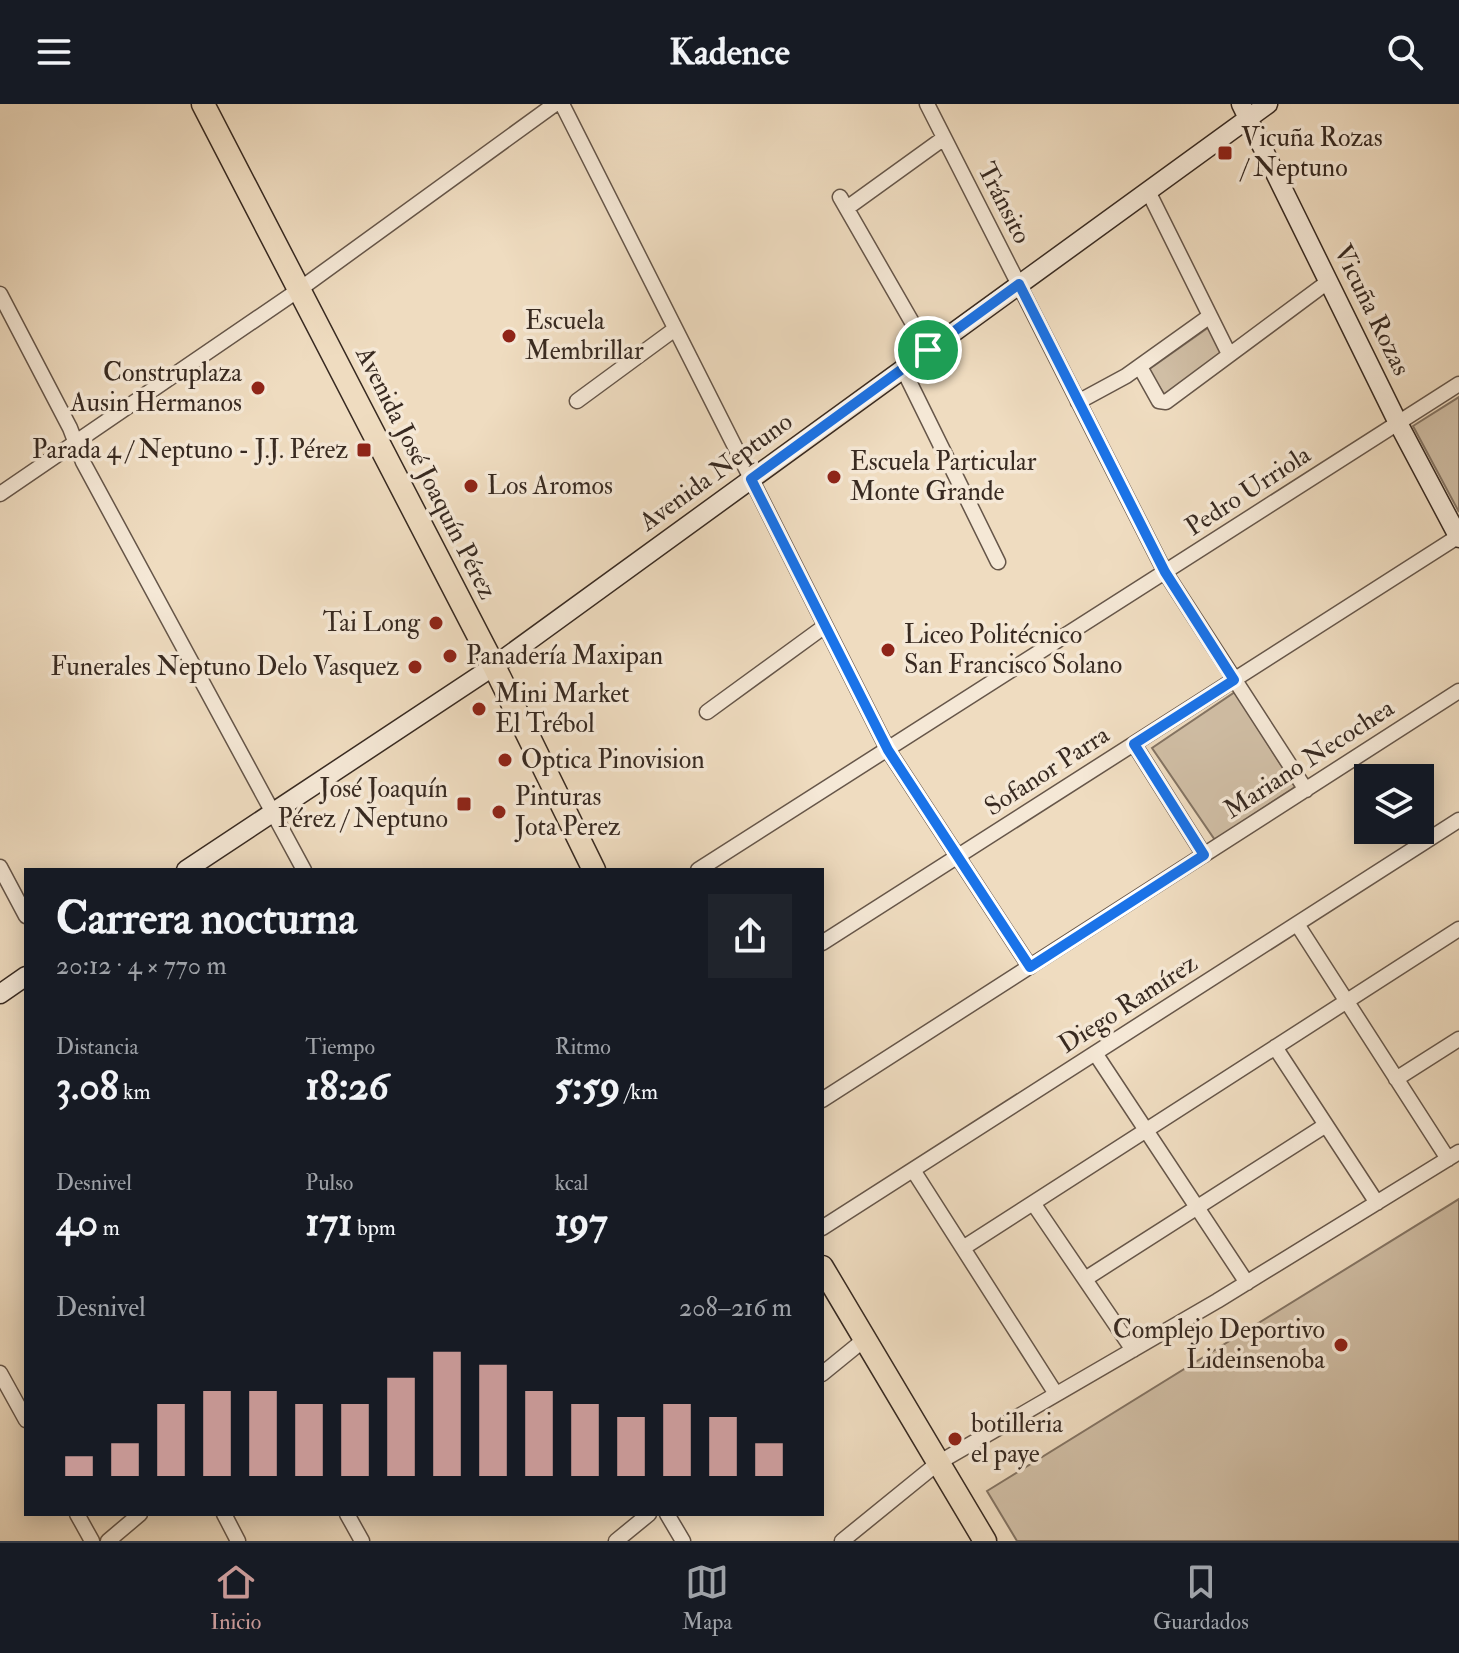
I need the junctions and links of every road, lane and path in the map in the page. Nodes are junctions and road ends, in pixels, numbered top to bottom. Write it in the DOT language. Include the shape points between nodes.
graph roads {
  1 [pos="203,104"];
  2 [pos="555,104"];
  3 [pos="562,104"];
  4 [pos="927,104"];
  5 [pos="1268,104"];
  6 [pos="1245,111"];
  7 [pos="944,138"];
  8 [pos="1148,191"];
  9 [pos="1329,281"];
  10 [pos="1019,284"];
  11 [pos="300,289"];
  12 [pos="0,294"];
  13 [pos="1210,316"];
  14 [pos="675,329"];
  15 [pos="928,350"];
  16 [pos="1229,354"];
  17 [pos="1140,367"];
  18 [pos="903,369"];
  19 [pos="1459,384"];
  20 [pos="577,401"];
  21 [pos="1078,402"];
  22 [pos="1398,423"];
  23 [pos="76,444"];
  24 [pos="751,479"];
  25 [pos="0,494"];
  26 [pos="1459,537"];
  27 [pos="998,562"];
  28 [pos="1165,572"];
  29 [pos="825,626"];
  30 [pos="494,666"];
  31 [pos="1234,680"];
  32 [pos="1459,691"];
  33 [pos="707,712"];
  34 [pos="1134,744"];
  35 [pos="888,750"];
  36 [pos="1306,790"];
  37 [pos="273,812"];
  38 [pos="1459,820"];
  39 [pos="1204,855"];
  40 [pos="958,856"];
  41 [pos="0,867"];
  42 [pos="189,868"];
  43 [pos="303,868"];
  44 [pos="593,868"];
  45 [pos="701,868"];
  46 [pos="24,912"];
  47 [pos="1297,924"];
  48 [pos="1459,929"];
  49 [pos="824,942"];
  50 [pos="1030,967"];
  51 [pos="24,977"];
  52 [pos="0,994"];
  53 [pos="1347,1001"];
  54 [pos="1459,1039"];
  55 [pos="1275,1047"];
  56 [pos="1095,1053"];
  57 [pos="1396,1079"];
  58 [pos="824,1099"];
  59 [pos="1326,1125"];
  60 [pos="1146,1131"];
  61 [pos="1453,1155"];
  62 [pos="913,1170"];
  63 [pos="1033,1203"];
  64 [pos="1377,1203"];
  65 [pos="1197,1208"];
  66 [pos="824,1227"];
  67 [pos="963,1248"];
  68 [pos="824,1270"];
  69 [pos="1085,1279"];
  70 [pos="1247,1283"];
  71 [pos="865,1339"];
  72 [pos="1133,1350"];
  73 [pos="824,1372"];
  74 [pos="0,1373"];
  75 [pos="1056,1394"];
  76 [pos="24,1416"];
  77 [pos="938,1463"];
  78 [pos="78,1516"];
  79 [pos="138,1516"];
  80 [pos="225,1516"];
  81 [pos="348,1516"];
  82 [pos="647,1516"];
  83 [pos="668,1516"];
  84 [pos="92,1541"];
  85 [pos="108,1541"];
  86 [pos="238,1541"];
  87 [pos="362,1541"];
  88 [pos="616,1541"];
  89 [pos="683,1541"];
  90 [pos="842,1541"];
  91 [pos="985,1541"];
  1 -- 11 [label="main road, Avenida José Joaquín Pérez"];
  2 -- 11 [label="street"];
  3 -- 14 [label="street"];
  4 -- 7 [label="street, Tránsito"];
  5 -- 6 [label="main road, Avenida Neptuno"];
  6 -- 8 [label="main road, Avenida Neptuno"];
  6 -- 9 [label="main road, Vicuña Rozas"];
  7 -- 10 [label="street, Tránsito"];
  7 -- 15 [label="street" via="844,203"];
  8 -- 10 [label="main road, Avenida Neptuno"];
  8 -- 13 [label="street"];
  9 -- 16 [label="street"];
  9 -- 22 [label="main road, Vicuña Rozas"];
  10 -- 15 [label="main road, Avenida Neptuno"];
  10 -- 21 [label="street, Tránsito"];
  11 -- 23 [label="street"];
  11 -- 30 [label="main road, Avenida José Joaquín Pérez"];
  12 -- 23 [label="street"];
  13 -- 16 [label="street"];
  13 -- 17 [label="street"];
  14 -- 20 [label="street"];
  14 -- 24 [label="street"];
  15 -- 18 [label="main road, Avenida Neptuno"];
  16 -- 17 [label="street" via="1166,402 1159,401"];
  17 -- 21 [label="street"];
  18 -- 24 [label="main road, Avenida Neptuno"];
  18 -- 27 [label="street"];
  19 -- 22 [label="street, Pedro Urriola"];
  21 -- 28 [label="street, Tránsito"];
  22 -- 26 [label="main road, Vicuña Rozas"];
  22 -- 28 [label="street, Pedro Urriola"];
  23 -- 25 [label="street"];
  23 -- 37 [label="street"];
  24 -- 29 [label="street"];
  24 -- 30 [label="main road, Avenida Neptuno"];
  26 -- 31 [label="street, Sofanor Parra"];
  28 -- 31 [label="street, Tránsito"];
  28 -- 35 [label="street, Pedro Urriola"];
  29 -- 33 [label="street"];
  29 -- 35 [label="street"];
  30 -- 37 [label="main road, Avenida Neptuno"];
  30 -- 44 [label="main road, Avenida José Joaquín Pérez"];
  31 -- 34 [label="street, Sofanor Parra"];
  31 -- 36 [label="street, Tránsito"];
  32 -- 36 [label="street, Mariano Necochea"];
  34 -- 39 [label="street"];
  34 -- 40 [label="street, Sofanor Parra"];
  35 -- 40 [label="street"];
  35 -- 45 [label="street, Pedro Urriola"];
  36 -- 39 [label="street, Mariano Necochea"];
  37 -- 42 [label="main road, Avenida Neptuno"];
  37 -- 43 [label="street"];
  38 -- 47 [label="street, Diego Ramírez"];
  39 -- 50 [label="street, Mariano Necochea"];
  40 -- 49 [label="street, Sofanor Parra"];
  40 -- 50 [label="street"];
  41 -- 46 [label="street"];
  47 -- 53 [label="street"];
  47 -- 56 [label="street, Diego Ramírez"];
  48 -- 53 [label="street"];
  50 -- 58 [label="street, Mariano Necochea"];
  51 -- 52 [label="main road"];
  53 -- 55 [label="street"];
  53 -- 57 [label="street"];
  54 -- 57 [label="street"];
  55 -- 59 [label="street"];
  55 -- 60 [label="street"];
  56 -- 60 [label="street"];
  56 -- 62 [label="street, Diego Ramírez"];
  57 -- 61 [label="street"];
  59 -- 64 [label="street"];
  59 -- 65 [label="street"];
  60 -- 63 [label="street"];
  60 -- 65 [label="street"];
  61 -- 64 [label="street"];
  62 -- 66 [label="street, Diego Ramírez"];
  62 -- 67 [label="street"];
  63 -- 67 [label="street"];
  63 -- 69 [label="street"];
  64 -- 70 [label="street"];
  65 -- 69 [label="street"];
  65 -- 70 [label="street"];
  67 -- 75 [label="street"];
  68 -- 71 [label="main road"];
  69 -- 72 [label="street"];
  70 -- 72 [label="street"];
  71 -- 73 [label="street"];
  71 -- 77 [label="main road"];
  72 -- 75 [label="street"];
  74 -- 76 [label="street"];
  75 -- 77 [label="street"];
  77 -- 90 [label="street"];
  77 -- 91 [label="main road"];
  78 -- 84 [label="street"];
  79 -- 85 [label="street"];
  80 -- 86 [label="street"];
  81 -- 87 [label="street"];
  82 -- 88 [label="street"];
  83 -- 89 [label="street"];
}
